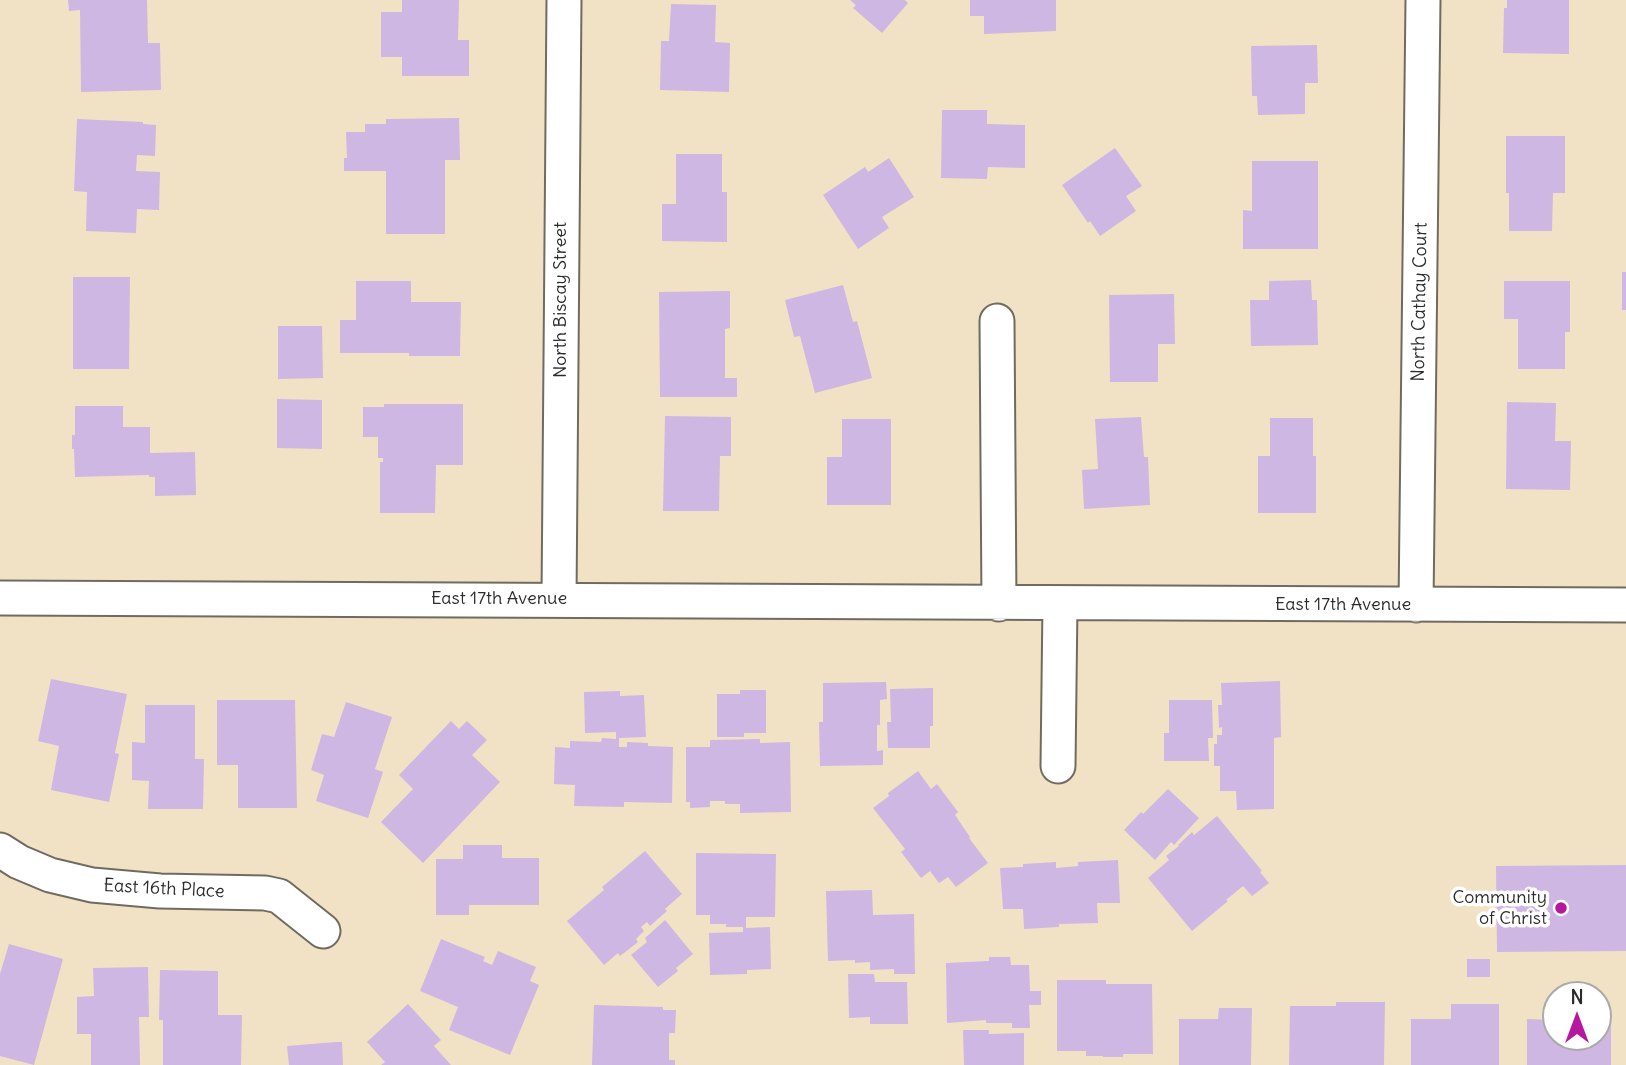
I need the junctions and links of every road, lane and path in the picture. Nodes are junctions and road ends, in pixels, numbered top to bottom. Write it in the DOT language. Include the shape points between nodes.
graph roads {
  1 [pos="564,0"];
  2 [pos="1423,0"];
  3 [pos="997,321"];
  4 [pos="0,598"];
  5 [pos="559,600"];
  6 [pos="999,604"];
  7 [pos="1059,604"];
  8 [pos="1416,605"];
  9 [pos="1626,605"];
  10 [pos="1058,766"];
  11 [pos="0,850"];
  12 [pos="323,931"];
  1 -- 5 [label="street, North Biscay Street"];
  2 -- 8 [label="street, North Cathay Court"];
  3 -- 6 [label="street"];
  4 -- 5 [label="street, East 17th Avenue"];
  5 -- 6 [label="street, East 17th Avenue"];
  6 -- 7 [label="street, East 17th Avenue"];
  7 -- 8 [label="street, East 17th Avenue"];
  7 -- 10 [label="street"];
  8 -- 9 [label="street, East 17th Avenue"];
  11 -- 12 [label="street, East 16th Place" via="50,875 92,885 279,896"];
}
